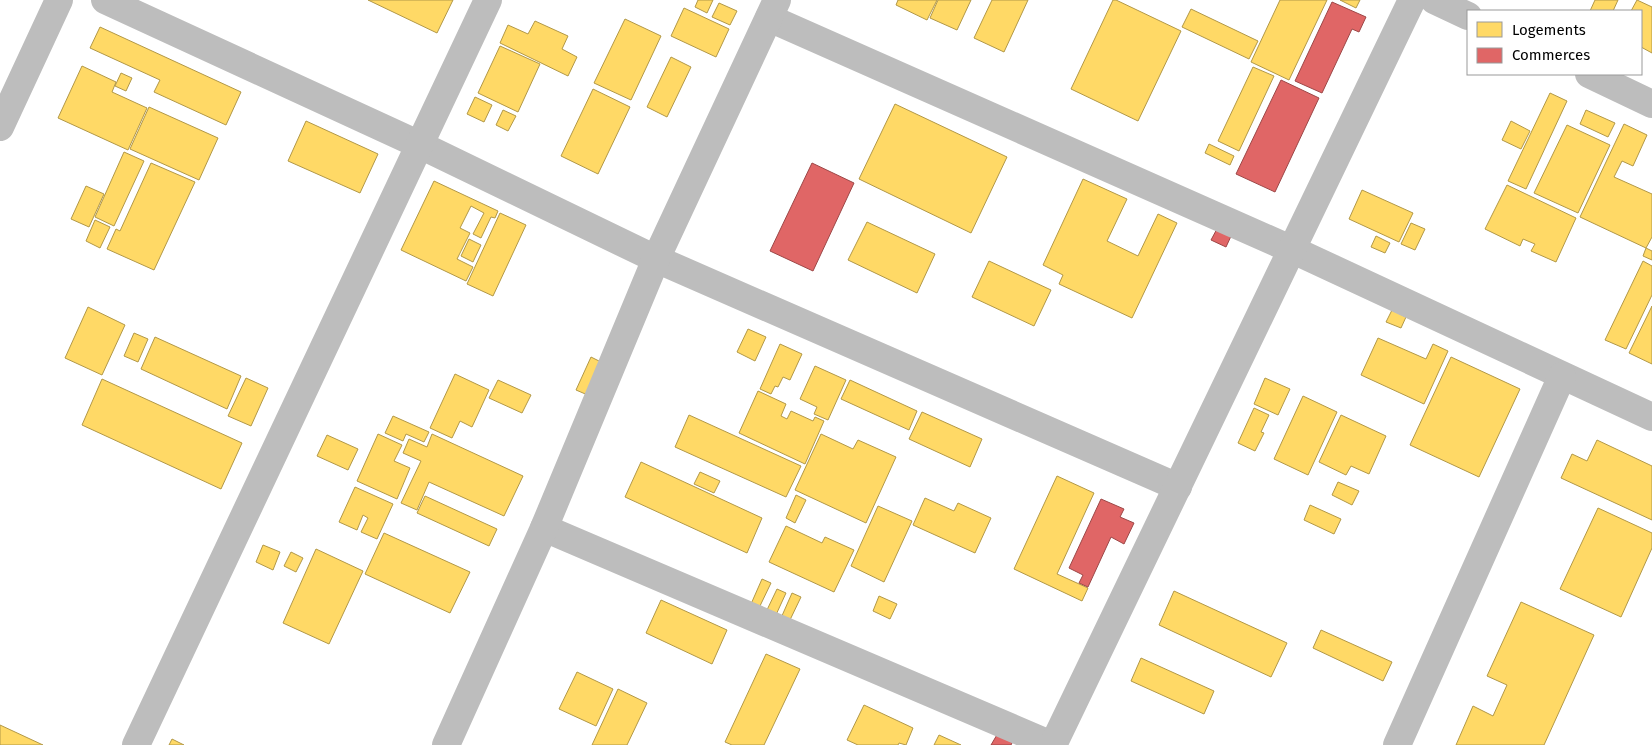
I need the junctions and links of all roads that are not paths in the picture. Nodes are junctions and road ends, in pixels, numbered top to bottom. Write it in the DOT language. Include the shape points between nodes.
graph roads {
  1 [pos="59,0"];
  2 [pos="104,0"];
  3 [pos="488,0"];
  4 [pos="1412,0"];
  5 [pos="1434,0"];
  6 [pos="773,9"];
  7 [pos="1467,16"];
  8 [pos="1591,75"];
  9 [pos="1652,104"];
  10 [pos="0,127"];
  11 [pos="420,145"];
  12 [pos="1293,250"];
  13 [pos="656,258"];
  14 [pos="1562,376"];
  15 [pos="1652,418"];
  16 [pos="1178,487"];
  17 [pos="544,528"];
  18 [pos="136,745"];
  19 [pos="446,745"];
  20 [pos="1052,745"];
  21 [pos="1397,745"];
  1 -- 10 [label="street"];
  2 -- 11 [label="street"];
  3 -- 11 [label="street"];
  4 -- 12 [label="street"];
  5 -- 7 [label="street"];
  6 -- 12 [label="street"];
  6 -- 13 [label="street"];
  8 -- 9 [label="street"];
  11 -- 13 [label="street"];
  11 -- 18 [label="street"];
  12 -- 14 [label="street"];
  12 -- 16 [label="street"];
  13 -- 16 [label="street"];
  13 -- 17 [label="street"];
  14 -- 15 [label="street"];
  14 -- 21 [label="street"];
  16 -- 20 [label="street"];
  17 -- 19 [label="street"];
  17 -- 20 [label="street"];
}
